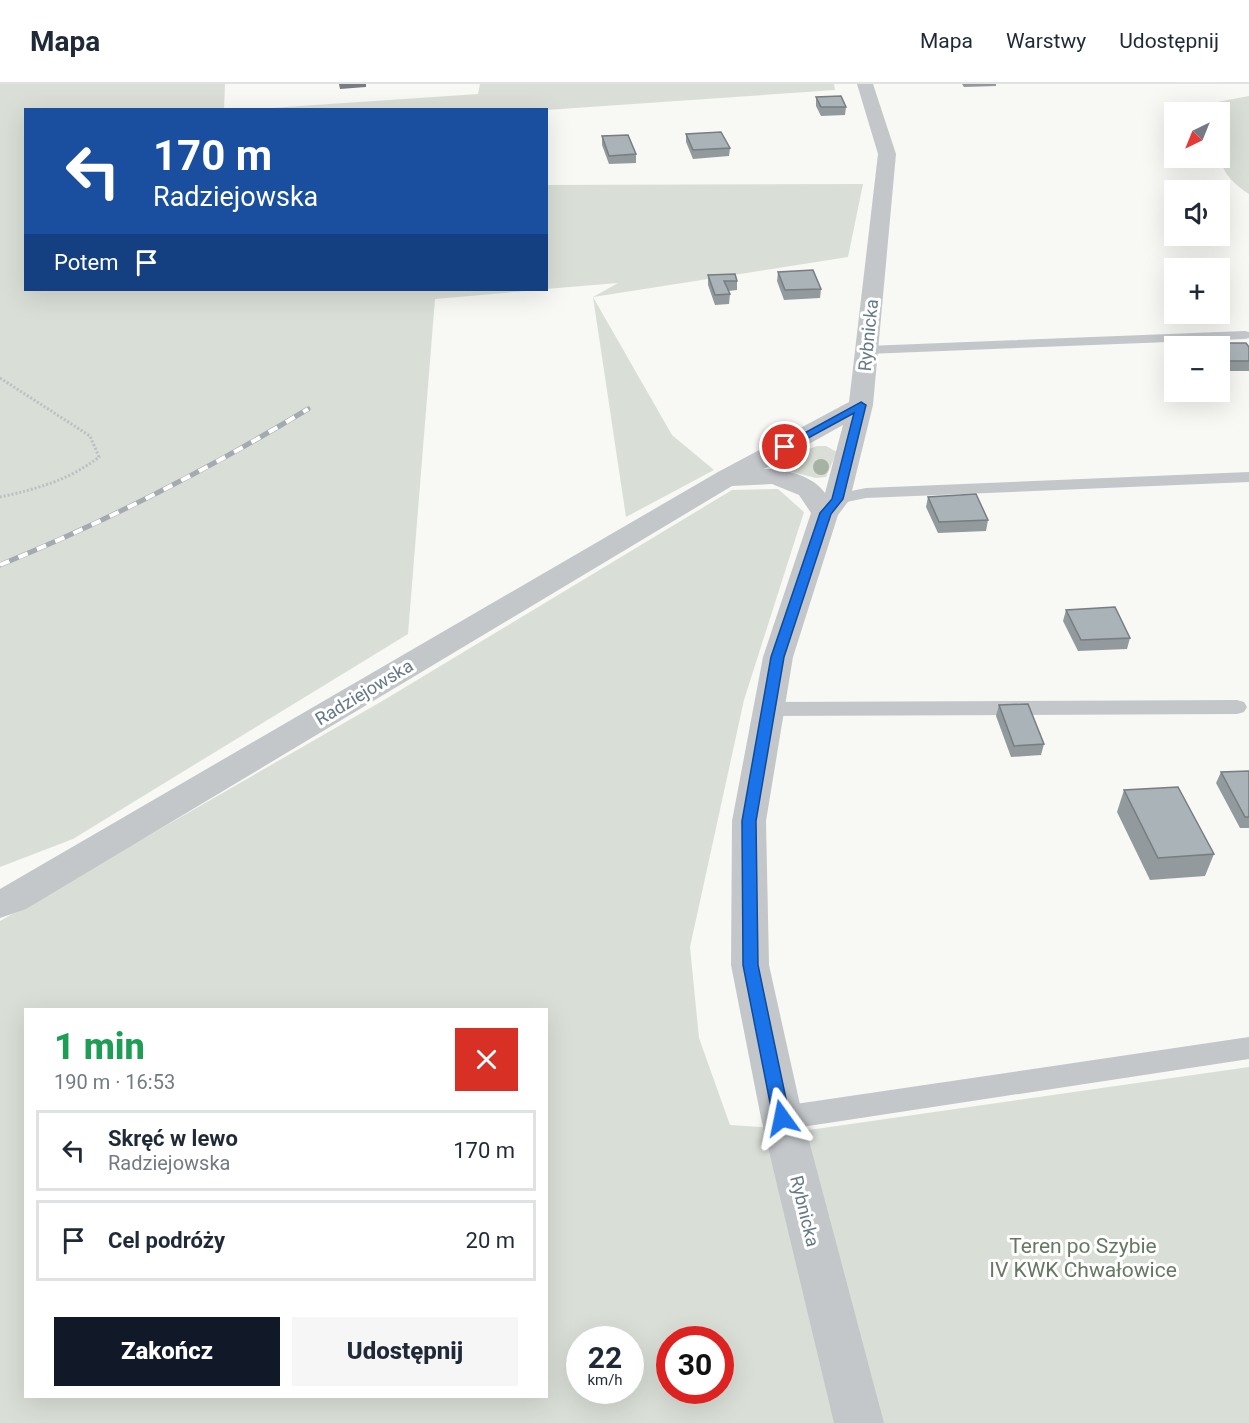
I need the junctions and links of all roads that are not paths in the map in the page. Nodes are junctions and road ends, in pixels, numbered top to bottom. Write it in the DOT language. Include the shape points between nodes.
graph roads {
  1 [pos="865,84"];
  2 [pos="1245,334"];
  3 [pos="867,350"];
  4 [pos="861,405"];
  5 [pos="1249,477"];
  6 [pos="727,478"];
  7 [pos="831,506"];
  8 [pos="1237,707"];
  9 [pos="768,709"];
  10 [pos="0,904"];
  11 [pos="1249,1048"];
  12 [pos="782,1118"];
  13 [pos="859,1423"];
  1 -- 3 [label="street, Rybnicka" via="887,154"];
  2 -- 3 [label="lane"];
  3 -- 4 [label="street, Rybnicka"];
  4 -- 6 [label="street, Radziejowska"];
  4 -- 7 [label="street, Rybnicka"];
  5 -- 7 [label="lane" via="866,494"];
  6 -- 7 [label="street, Radziejowska" via="775,476 809,489"];
  6 -- 10 [label="street, Radziejowska"];
  7 -- 9 [label="street, Rybnicka" via="777,657"];
  8 -- 9 [label="lane"];
  9 -- 12 [label="street, Rybnicka" via="749,821 750,965"];
  11 -- 12 [label="lane"];
  12 -- 13 [label="street, Rybnicka"];
}
